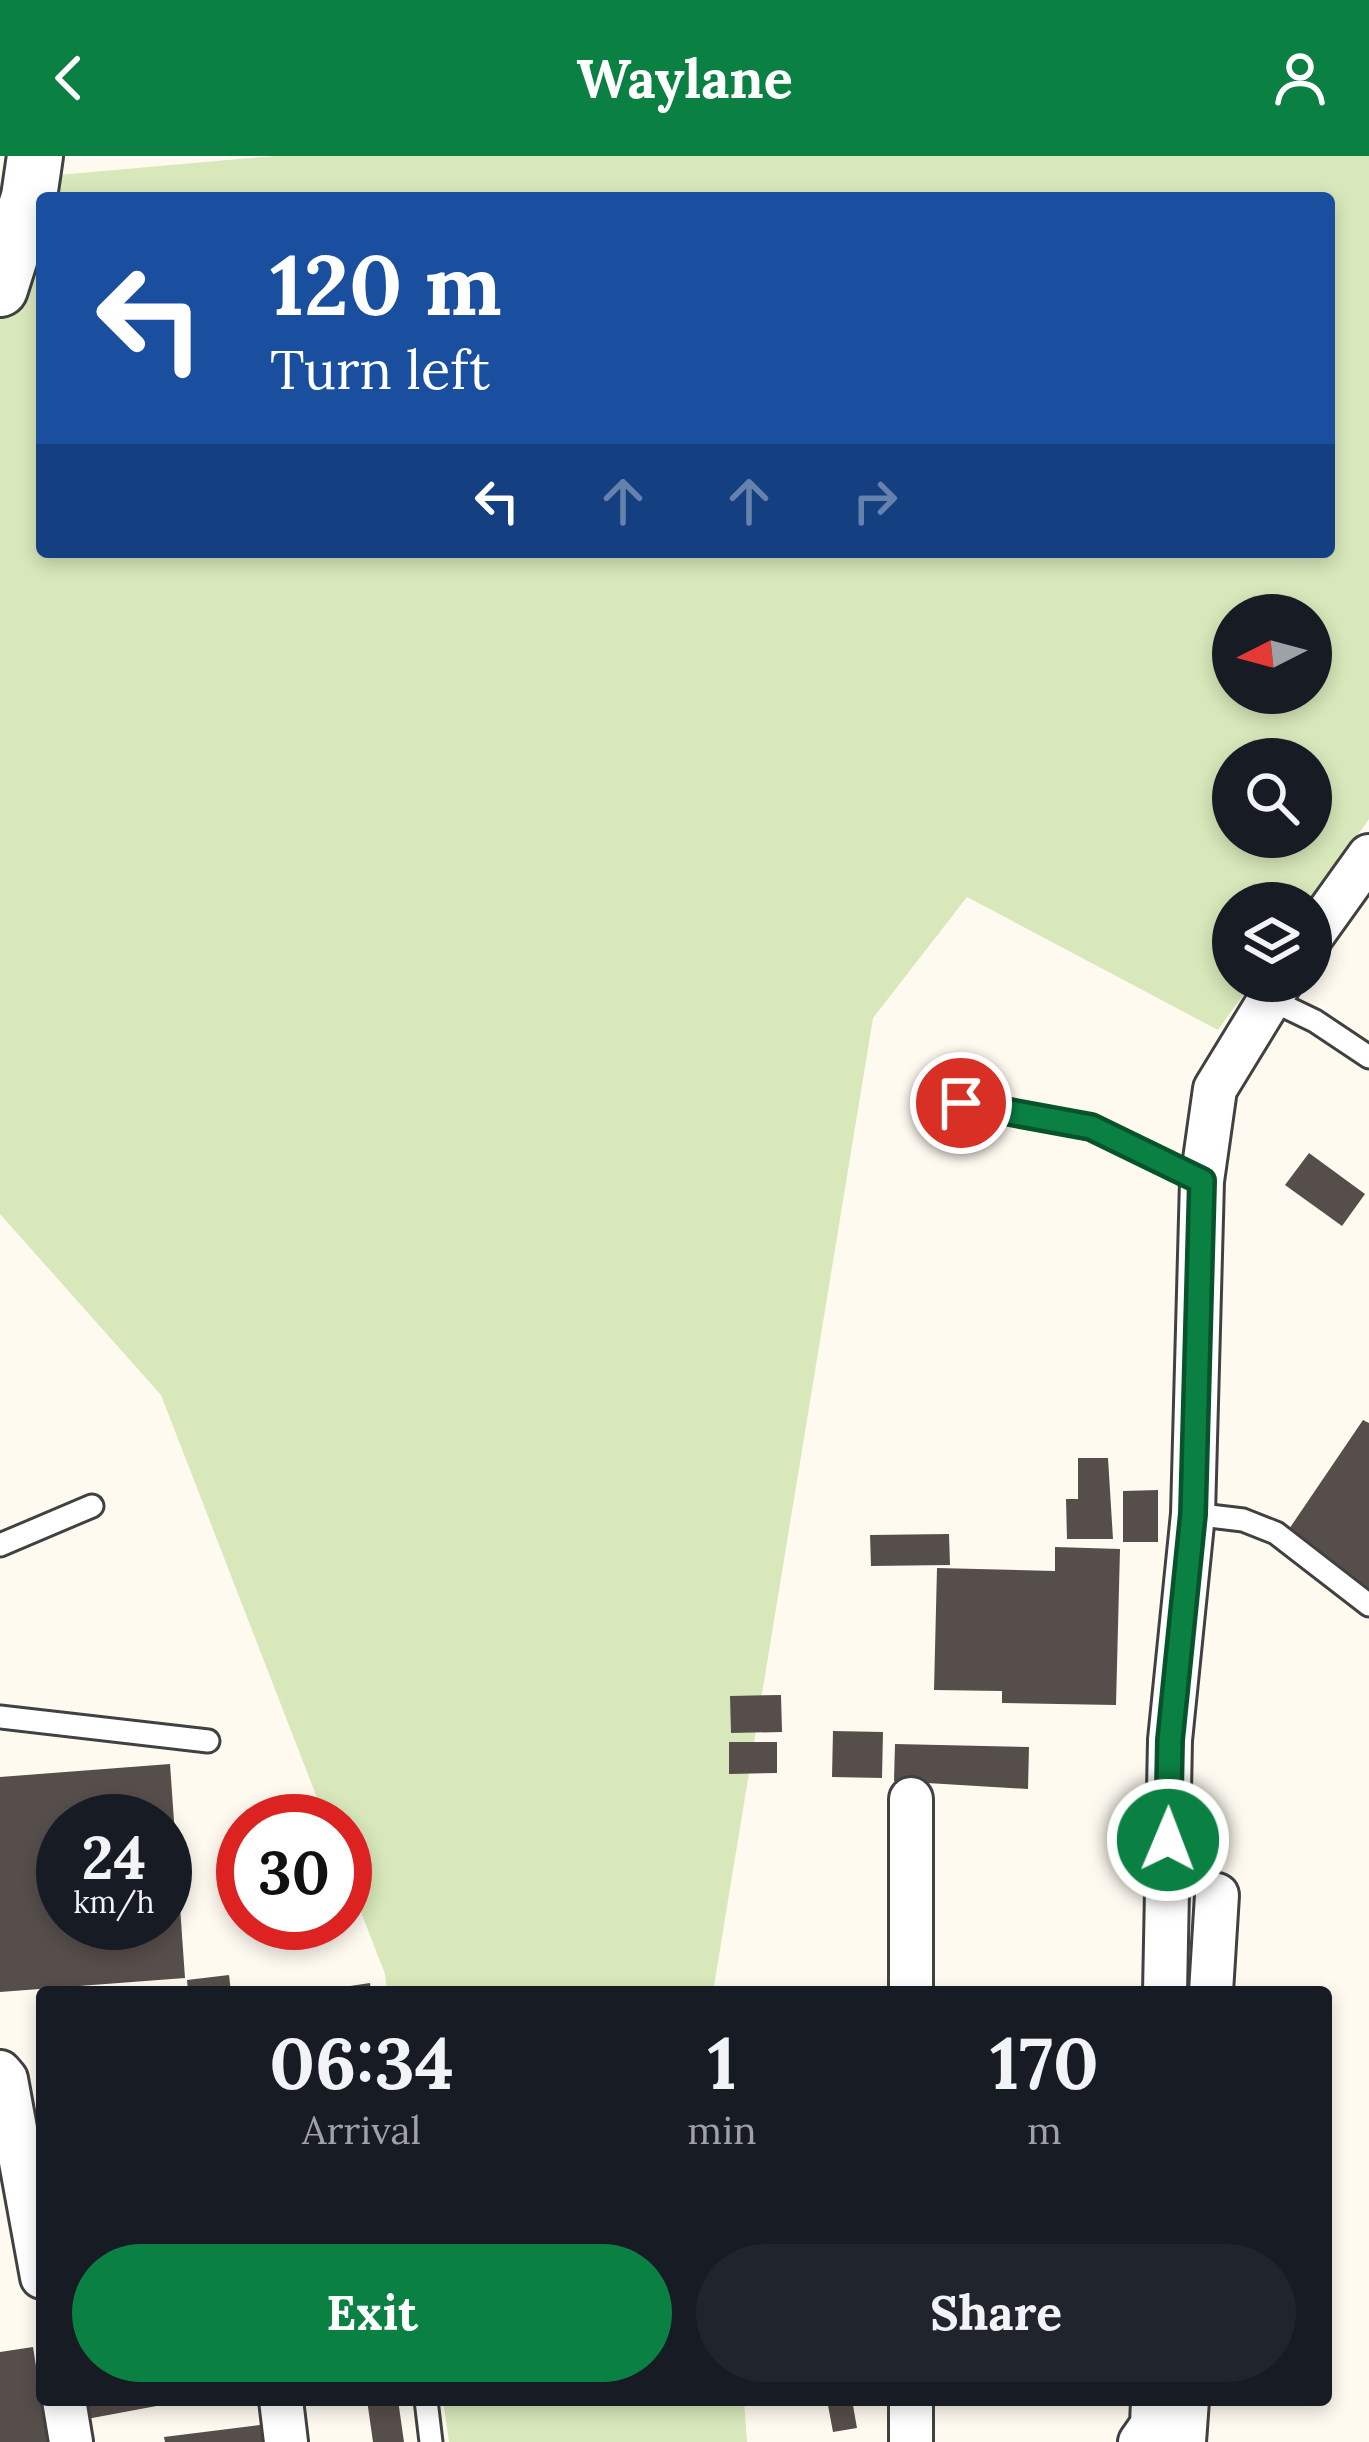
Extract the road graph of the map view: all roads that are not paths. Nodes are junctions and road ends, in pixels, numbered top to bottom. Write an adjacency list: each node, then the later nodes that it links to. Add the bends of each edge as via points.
1 (34, 156): 2 (street)
2 (0, 289)
3 (1362, 883): 4 (street)
4 (1332, 915)
5 (1267, 1002): 9 (street, via 1216,1089)
6 (1290, 1002): 7 (lane)
7 (1369, 1057)
8 (961, 1103): 9 (lane, via 1091,1127)
9 (1202, 1181): 11 (street)
10 (92, 1506): 12 (lane)
11 (1193, 1514): 13 (lane, via 1276,1533); 19 (street, via 1170,1740)
12 (0, 1545)
13 (1369, 1605)
14 (0, 1717): 15 (lane)
15 (208, 1742)
16 (911, 1799): 18 (street)
17 (1216, 1894): 20 (street)
18 (911, 1986)
19 (1165, 1986)
20 (1211, 1986)
21 (0, 2072): 22 (street)
22 (28, 2116): 23 (street)
23 (36, 2208)
24 (65, 2406): 30 (street)
25 (282, 2406): 31 (street)
26 (427, 2406): 32 (lane)
27 (911, 2406): 33 (street)
28 (1153, 2406): 34 (street)
29 (1187, 2406): 35 (street)
30 (71, 2442)
31 (286, 2442)
32 (431, 2442)
33 (911, 2442)
34 (1140, 2442)
35 (1184, 2442)

